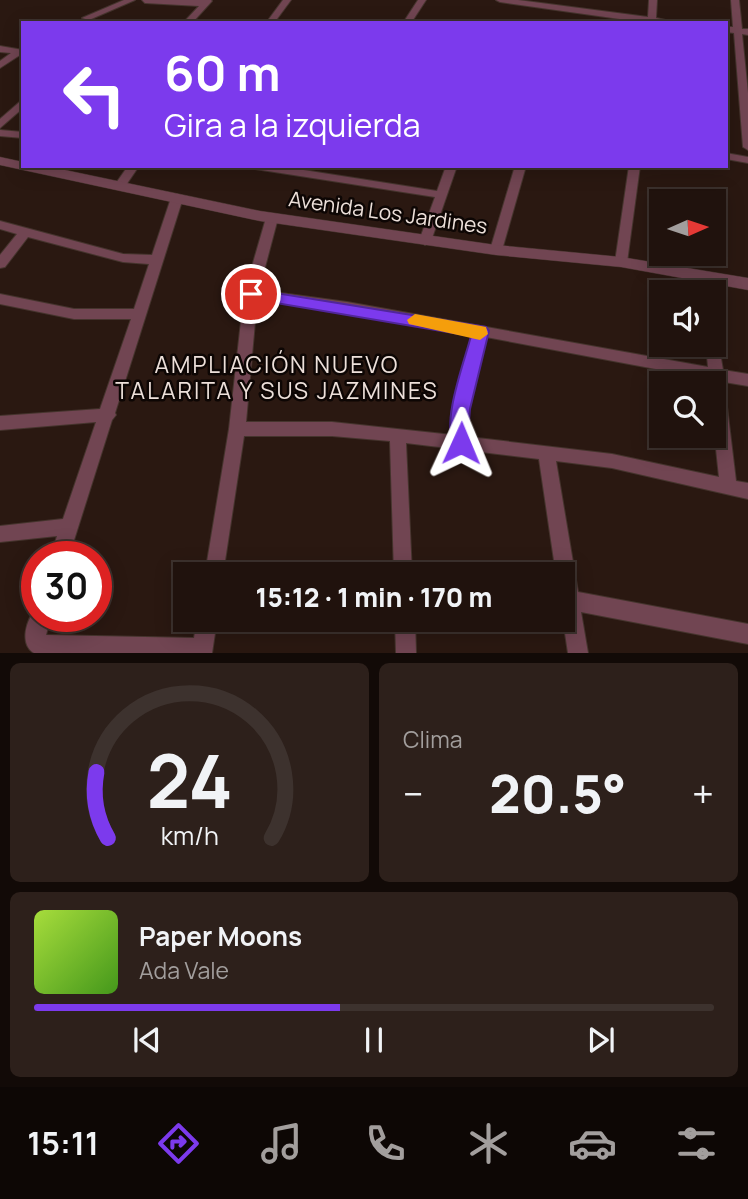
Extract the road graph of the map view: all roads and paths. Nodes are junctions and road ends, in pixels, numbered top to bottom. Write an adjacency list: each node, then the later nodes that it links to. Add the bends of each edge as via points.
1 (131, 0): 10 (street)
2 (287, 0): 12 (street)
3 (422, 0): 13 (street)
4 (500, 0): 9 (street)
5 (653, 0): 15 (street)
6 (735, 0): 16 (street)
7 (145, 1): 8 (street)
8 (208, 2): 11 (street)
9 (570, 4): 14 (street); 15 (street)
10 (86, 18)
11 (189, 21)
12 (271, 21)
13 (408, 21)
14 (565, 21)
15 (652, 21)
16 (731, 30): 17 (street); 25 (street)
17 (748, 32)
18 (0, 49): 19 (street)
19 (20, 53): 20 (street)
20 (0, 65)
21 (20, 107): 22 (street)
22 (0, 125)
23 (0, 133): 24 (street)
24 (21, 135)
25 (748, 147)
26 (728, 156): 27 (street)
27 (748, 160)
28 (0, 161): 29 (street, Avenida Los Jardines)
29 (21, 165)
30 (34, 168): 36 (street, Avenida Los Jardines)
31 (133, 168): 36 (street)
32 (268, 168): 37 (street)
33 (451, 168): 37 (street)
34 (520, 168): 43 (street)
35 (635, 168): 45 (street)
36 (120, 186): 38 (street, Avenida Los Jardines)
37 (442, 195): 42 (street)
38 (177, 198): 39 (street, Avenida Los Jardines); 44 (street)
39 (272, 218): 42 (street, Avenida Los Jardines); 50 (street)
40 (0, 225): 41 (street)
41 (26, 231): 44 (street, via 123,258); 46 (street)
42 (425, 241): 43 (street, Avenida Los Jardines)
43 (496, 250): 45 (street, Avenida Los Jardines)
44 (157, 260): 52 (street)
45 (621, 262): 47 (street, Avenida Los Jardines)
46 (0, 264)
47 (691, 280)
48 (748, 284): 49 (street, Avenida Los Jardines)
49 (726, 285)
50 (251, 294): 53 (street); 59 (street)
51 (0, 299): 52 (street, via 74,314)
52 (140, 314): 57 (street)
53 (481, 331): 54 (street); 61 (street, via 461,409)
54 (698, 371)
55 (726, 376): 56 (street)
56 (748, 380)
57 (108, 415): 58 (street); 66 (street)
58 (0, 423)
59 (237, 429): 60 (street, via 332,429); 69 (street)
60 (398, 435): 61 (street); 70 (street)
61 (461, 443): 63 (street)
62 (723, 448): 64 (street)
63 (546, 453): 64 (street, via 612,461); 71 (street)
64 (728, 486): 65 (street)
65 (748, 491)
66 (69, 527): 67 (street); 68 (street)
67 (0, 534)
68 (65, 541)
69 (216, 562)
70 (403, 562)
71 (565, 562)
72 (575, 601): 77 (street)
73 (575, 630): 80 (street)
74 (36, 632): 78 (street, via 34,640 39,645)
75 (205, 632): 78 (street)
76 (405, 632): 79 (street)
77 (748, 634)
78 (202, 650)
79 (406, 653)
80 (578, 653)

